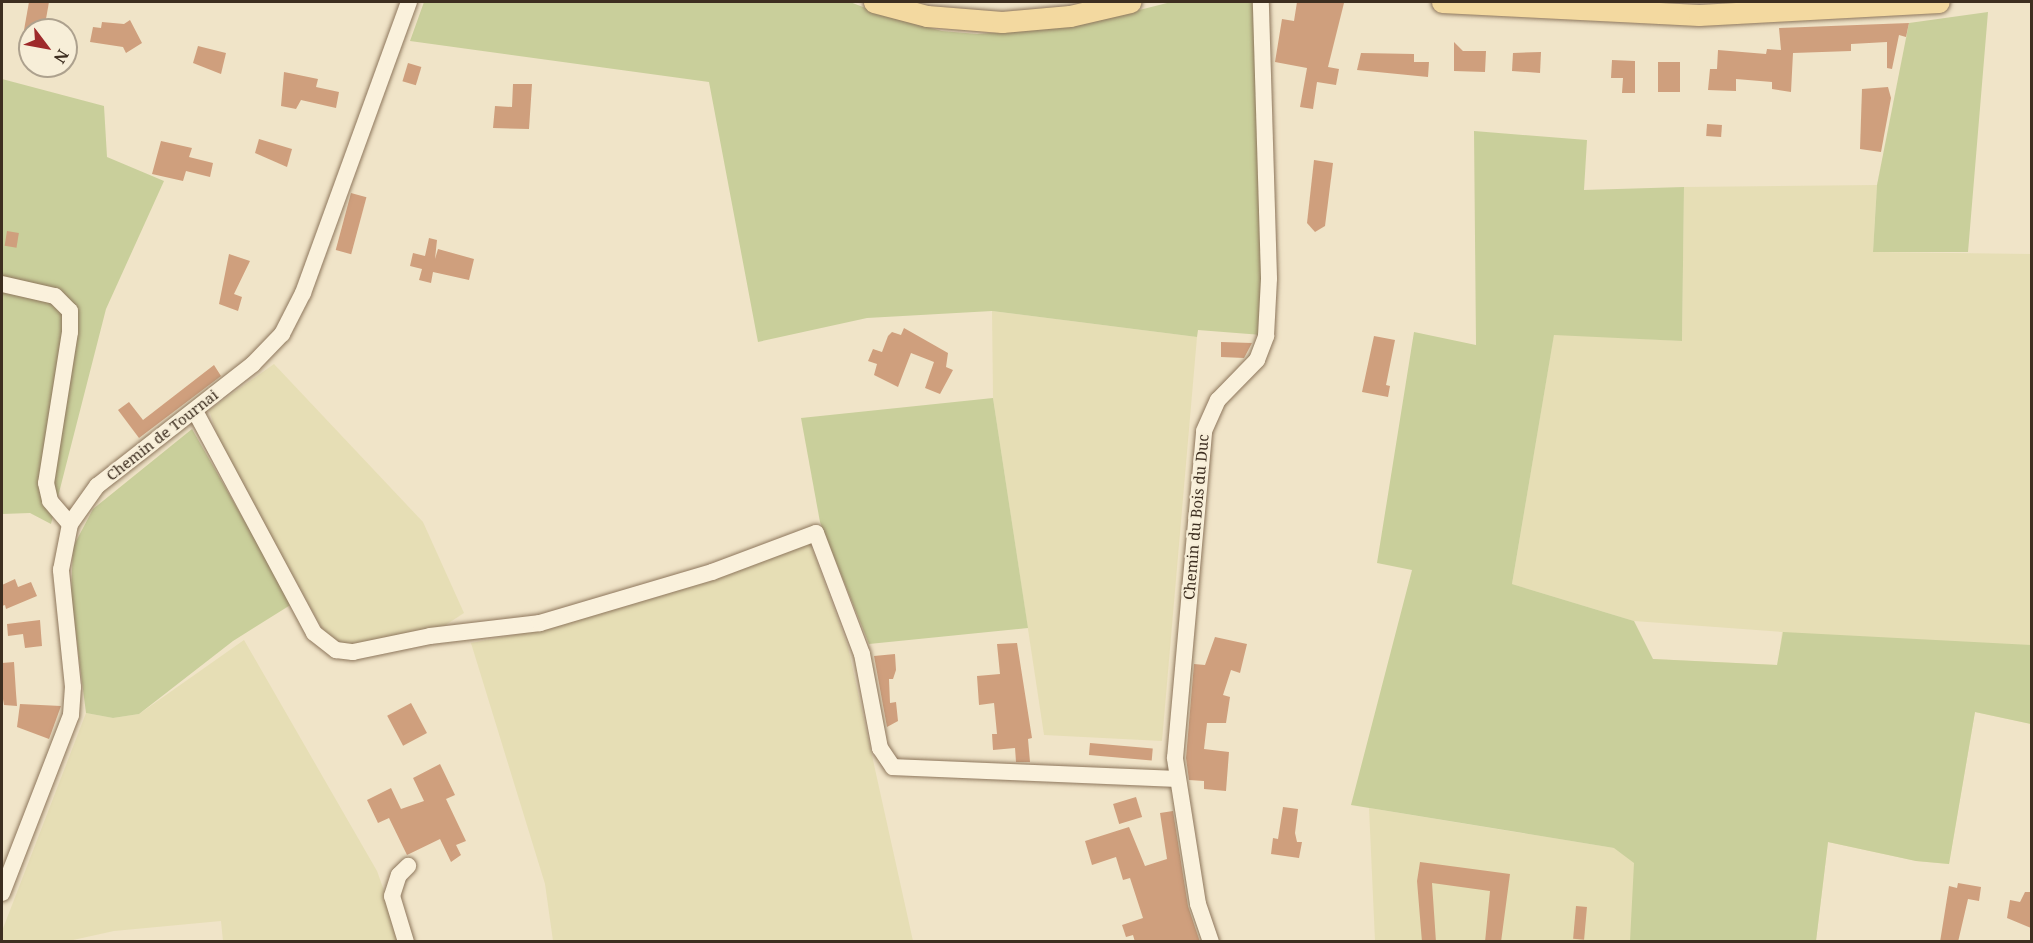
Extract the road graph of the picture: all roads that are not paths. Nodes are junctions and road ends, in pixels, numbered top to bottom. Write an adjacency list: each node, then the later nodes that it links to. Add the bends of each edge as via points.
1 (409, 2): 11 (street, Chemin de Tournai, via 379,92 293,315 264,354)
2 (874, 2): 9 (main road, via 927,16 976,22)
3 (917, 2): 9 (main road, via 987,10)
4 (1092, 2): 9 (main road)
5 (1130, 2): 9 (main road)
6 (1261, 2): 13 (street, Chemin du Bois du Duc, via 1269,278 1266,336 1257,360 1218,400 1204,430)
7 (1442, 2): 8 (main road, via 1699,15)
8 (1939, 2)
9 (1069, 8)
10 (2, 284): 12 (street, via 55,296 70,311 46,483 50,501)
11 (195, 411): 12 (street, Chemin de Tournai, via 97,486); 13 (street, via 314,633 336,650 353,652 430,636 540,623 712,572 816,533 864,663 880,748 893,767)
12 (70, 524): 15 (street, Chemin de Tournai, via 61,582 73,707)
13 (1176, 779): 17 (street, Chemin du Bois du Duc, via 1198,904)
14 (408, 866): 16 (street, via 399,875 392,896)
15 (2, 893)
16 (406, 942)
17 (1211, 942)

